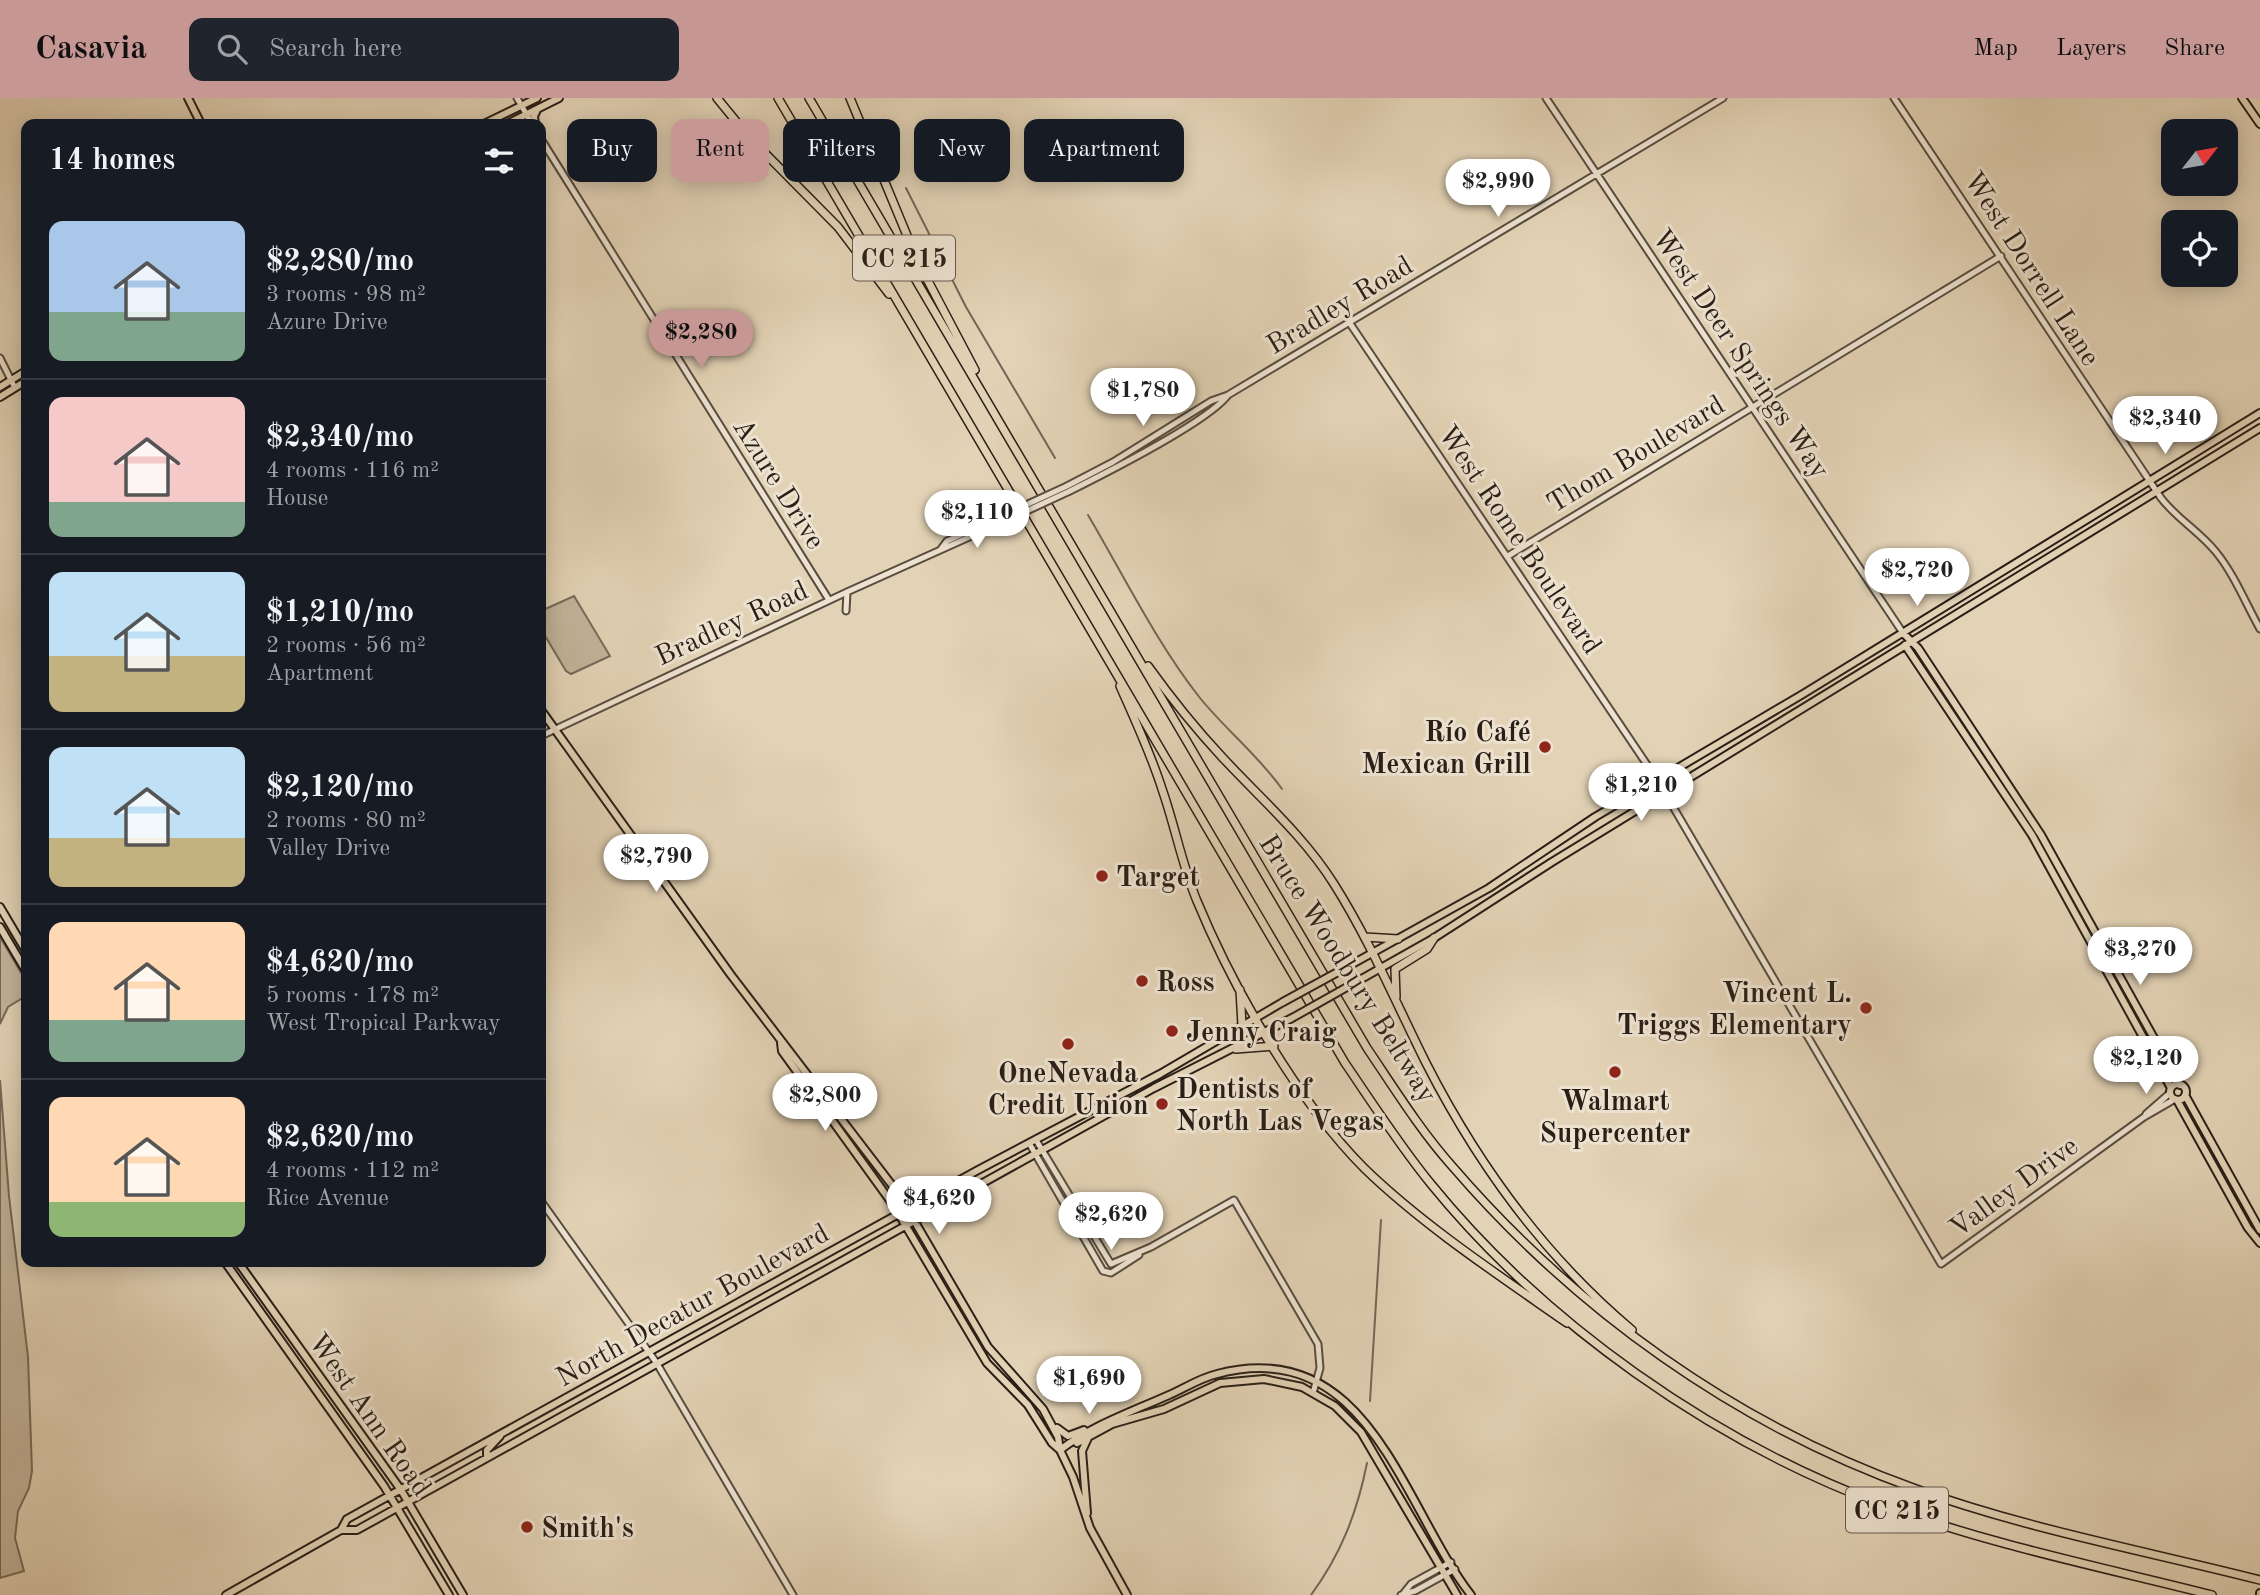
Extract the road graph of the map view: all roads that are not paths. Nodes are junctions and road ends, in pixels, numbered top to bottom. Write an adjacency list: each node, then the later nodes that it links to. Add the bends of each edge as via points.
1 (188, 98): 17 (main road)
2 (515, 98): 13 (street); 15 (main road)
3 (537, 98): 13 (main road)
4 (559, 98): 14 (main road)
5 (717, 98): 27 (highway, via 848,239)
6 (778, 98): 27 (highway, Bruce Woodbury Beltway / CC 215)
7 (809, 98): 37 (highway, Bruce Woodbury Beltway / CC 215)
8 (850, 98): 37 (highway, via 914,253)
9 (1546, 98): 24 (street, West Deer Springs Way)
10 (1723, 98): 24 (street, Bradley Road)
11 (1894, 98): 25 (street, West Dorrell Lane)
12 (2242, 98): 22 (main road)
13 (522, 106): 15 (main road); 16 (street)
14 (538, 109): 16 (main road); 21 (main road)
15 (512, 111): 18 (main road)
16 (527, 115): 19 (main road); 20 (street)
17 (198, 119)
18 (495, 119)
19 (518, 119)
20 (530, 119)
21 (534, 119)
22 (2260, 124)
23 (546, 147): 43 (street, Azure Drive)
24 (1598, 174): 26 (street, Bradley Road); 35 (street, West Deer Springs Way)
25 (2001, 256): 35 (street, Thom Boulevard); 39 (street, West Dorrell Lane)
26 (1349, 322): 41 (street, West Rome Boulevard); 42 (street, Bradley Road, bridge, via 1068,489 947,541 941,549)
27 (920, 340): 50 (highway, Bruce Woodbury Beltway / CC 215)
28 (0, 358): 30 (street)
29 (21, 374): 30 (main road)
30 (10, 381): 32 (main road); 33 (street)
31 (21, 384): 33 (main road)
32 (0, 387)
33 (15, 388): 34 (main road)
34 (0, 397)
35 (1751, 407): 41 (street, Thom Boulevard); 47 (street, West Deer Springs Way)
36 (2260, 413): 39 (main road, North Decatur Boulevard)
37 (998, 418): 46 (highway, Bruce Woodbury Beltway / CC 215)
38 (2260, 428): 40 (main road, North Decatur Boulevard)
39 (2150, 481): 40 (street, West Dorrell Lane); 47 (main road, North Decatur Boulevard)
40 (2156, 491): 45 (street, West Dorrell Lane, via 2177,518 2217,554); 48 (main road, North Decatur Boulevard)
41 (1508, 556): 55 (street, West Rome Boulevard)
42 (847, 592): 43 (street, Bradley Road); 44 (street)
43 (829, 600): 52 (street, Bradley Road)
44 (846, 611)
45 (2260, 629)
46 (1123, 632): 64 (highway, via 1196,728 1311,851); 102 (highway, Bruce Woodbury Beltway / CC 215, via 1367,1048 1443,1155 1551,1270)
47 (1903, 633): 48 (main road, West Deer Springs Way); 49 (main road, West Deer Springs Way); 54 (main road, North Decatur Boulevard)
48 (1913, 642): 49 (main road, North Decatur Boulevard); 79 (main road, West Deer Springs Way, via 2040,835)
49 (1906, 646): 56 (main road, North Decatur Boulevard); 82 (main road, West Deer Springs Way, via 2032,835)
50 (1107, 657): 71 (highway, via 1155,769 1196,899); 100 (highway, Bruce Woodbury Beltway / CC 215, via 1383,1120 1432,1185 1484,1242)
51 (546, 718): 52 (main road)
52 (553, 729): 53 (street, Bradley Road); 76 (main road)
53 (546, 733)
54 (1687, 764): 55 (main road, North Decatur Boulevard); 56 (main road, via 1668,783)
55 (1658, 781): 57 (main road, via 1659,788); 58 (main road, North Decatur Boulevard)
56 (1665, 793): 57 (main road, North Decatur Boulevard); 82 (street, Valley Drive, via 1941,1264)
57 (1630, 814): 60 (main road, North Decatur Boulevard)
58 (1595, 817): 59 (main road, North Decatur Boulevard); 60 (main road)
59 (1587, 824): 61 (main road); 66 (main road, North Decatur Boulevard, via 1489,888)
60 (1602, 831): 61 (main road, North Decatur Boulevard)
61 (1593, 837): 65 (main road, North Decatur Boulevard)
62 (0, 907): 67 (main road)
63 (0, 928): 69 (main road)
64 (1363, 935): 66 (highway); 68 (highway)
65 (1434, 938): 70 (main road, North Decatur Boulevard); 72 (highway, via 1427,949 1395,970)
66 (1398, 939): 68 (main road, North Decatur Boulevard)
67 (21, 943)
68 (1373, 953): 70 (highway); 73 (main road, North Decatur Boulevard, bridge)
69 (21, 963)
70 (1381, 969): 72 (highway); 75 (main road, North Decatur Boulevard, bridge)
71 (1240, 986): 73 (highway); 74 (highway)
72 (1396, 1001): 102 (highway, via 1461,1126 1516,1209 1576,1278)
73 (1256, 1016): 74 (main road, North Decatur Boulevard); 75 (highway)
74 (1242, 1025): 84 (main road, North Decatur Boulevard)
75 (1266, 1032): 77 (highway); 78 (main road, North Decatur Boulevard)
76 (781, 1042): 80 (main road, via 782,1051); 83 (main road)
77 (1274, 1046): 78 (highway); 100 (highway, via 1329,1129 1384,1185)
78 (1236, 1049): 85 (main road, North Decatur Boulevard, via 1166,1082)
79 (2180, 1085): 81 (main road, West Deer Springs Way); 82 (main road)
80 (808, 1087): 83 (main road); 89 (main road)
81 (2185, 1094): 82 (main road); 92 (main road)
82 (2173, 1095): 94 (main road, West Deer Springs Way)
83 (829, 1101): 88 (main road)
84 (1032, 1142): 85 (street); 88 (main road, North Decatur Boulevard)
85 (1039, 1154): 86 (street); 90 (main road, North Decatur Boulevard)
86 (1068, 1203): 93 (street); 98 (street)
87 (546, 1208): 99 (street)
88 (908, 1209): 89 (main road, North Decatur Boulevard); 90 (main road)
89 (899, 1214): 91 (main road); 99 (main road, North Decatur Boulevard)
90 (915, 1221): 91 (main road, North Decatur Boulevard); 106 (main road, via 988,1347)
91 (906, 1226): 101 (main road, North Decatur Boulevard); 111 (main road, via 987,1363 1028,1405)
92 (2260, 1230)
93 (1089, 1232): 95 (street, via 1109,1263); 98 (street)
94 (2260, 1243)
95 (1150, 1247): 98 (street, via 1111,1273); 103 (street, via 1234,1200 1315,1339 1321,1363)
96 (229, 1267): 114 (main road, West Ann Road)
97 (242, 1267): 113 (main road, West Ann Road)
98 (1100, 1267)
99 (649, 1352): 101 (street); 107 (main road, North Decatur Boulevard)
100 (1612, 1354): 131 (highway, Bruce Woodbury Beltway / CC 215, via 1714,1423 1877,1503 1961,1531)
101 (656, 1362): 109 (main road, North Decatur Boulevard); 126 (street)
102 (1678, 1369): 122 (highway, Bruce Woodbury Beltway / CC 215, via 1833,1455 1916,1489)
103 (1317, 1382): 104 (street); 105 (main road, via 1279,1370 1233,1370); 119 (main road, via 1342,1398 1368,1424)
104 (1313, 1393): 110 (main road, via 1264,1379 1235,1380); 121 (main road, via 1335,1406 1361,1432)
105 (1134, 1408): 106 (main road, via 1068,1436); 111 (main road)
106 (1043, 1409): 111 (main road)
107 (520, 1423): 108 (main road, North Decatur Boulevard); 109 (main road)
108 (504, 1432): 112 (main road, via 487,1450); 113 (main road, North Decatur Boulevard)
109 (527, 1434): 112 (main road, North Decatur Boulevard)
110 (1088, 1437): 111 (main road); 117 (main road, via 1082,1447 1082,1462)
111 (1060, 1450): 117 (main road)
112 (487, 1457): 115 (main road, North Decatur Boulevard)
113 (401, 1490): 114 (main road, North Decatur Boulevard); 115 (main road, West Ann Road)
114 (390, 1496): 116 (main road, West Ann Road); 118 (main road, North Decatur Boulevard, via 347,1519)
115 (408, 1501): 116 (main road, North Decatur Boulevard); 125 (main road, West Ann Road)
116 (397, 1507): 118 (main road, North Decatur Boulevard, via 356,1530); 123 (main road, West Ann Road)
117 (1090, 1528): 127 (main road)
118 (341, 1530): 124 (main road, North Decatur Boulevard)
119 (1451, 1562): 120 (main road); 121 (street)
120 (1455, 1569): 121 (street); 130 (main road)
121 (1442, 1572): 128 (street); 129 (main road)
122 (2260, 1580)
123 (449, 1594)
124 (226, 1595)
125 (463, 1595)
126 (793, 1595)
127 (1127, 1595)
128 (1402, 1595)
129 (1457, 1595)
130 (1471, 1595)
131 (2212, 1595)

